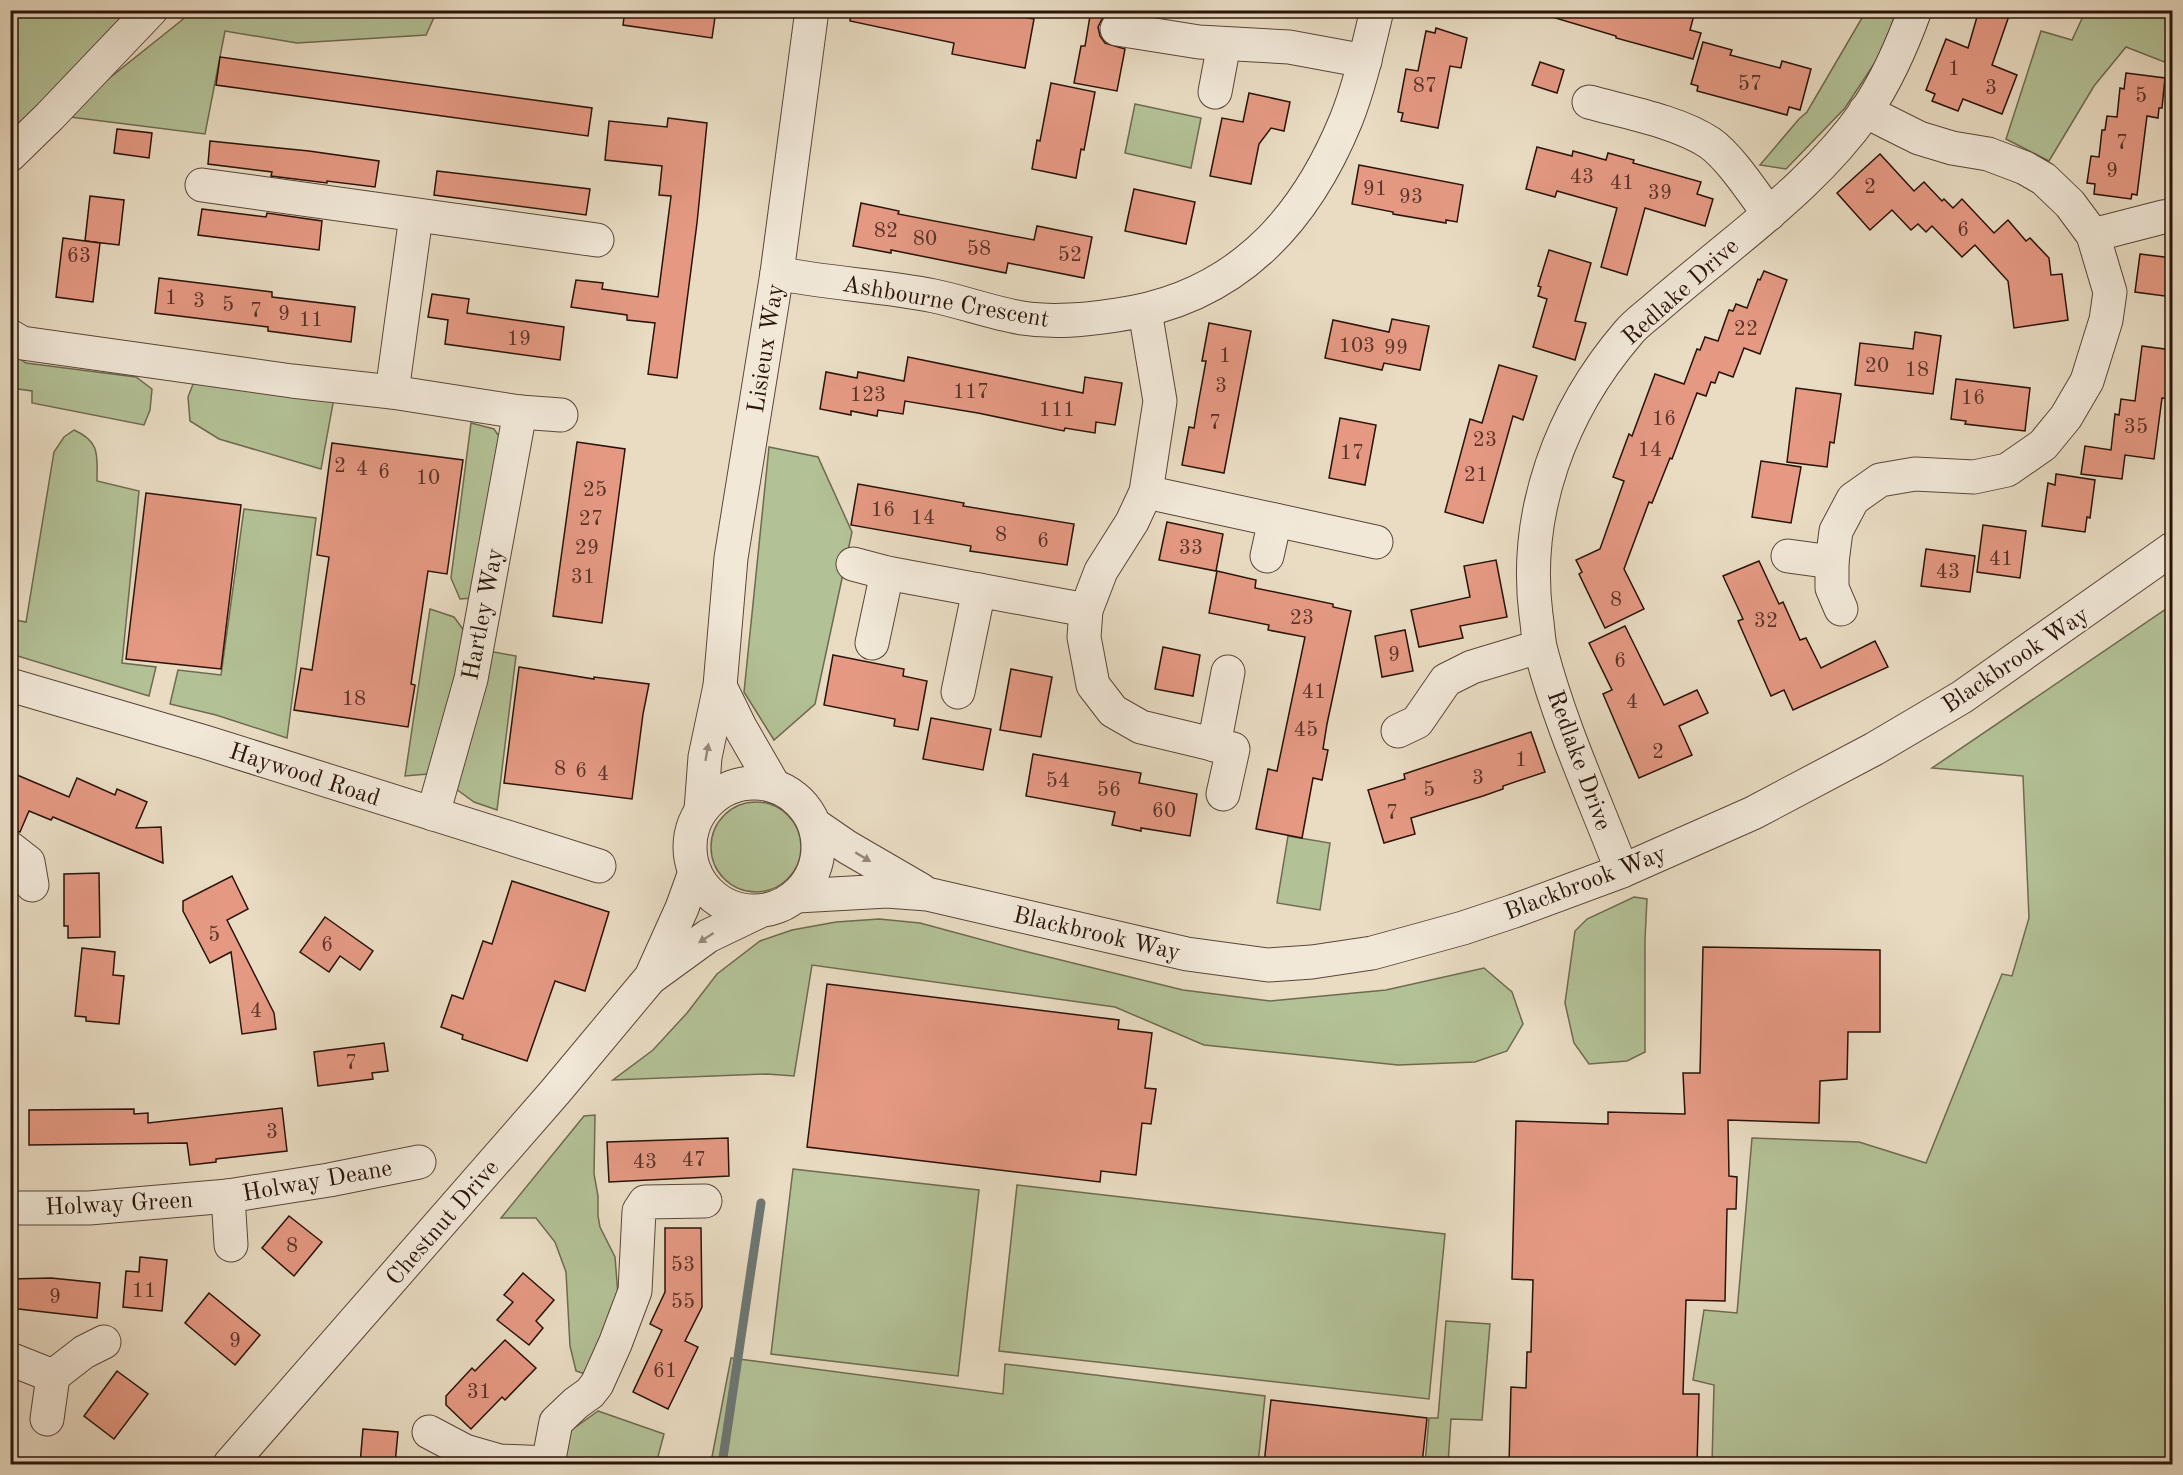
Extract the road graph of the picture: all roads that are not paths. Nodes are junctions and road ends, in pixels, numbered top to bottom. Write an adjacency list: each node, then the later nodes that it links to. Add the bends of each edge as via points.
1 (151, 10): 11 (street)
2 (812, 10): 18 (street, Lisieux Way)
3 (1377, 10): 7 (street, Ashbourne Crescent)
4 (1915, 10): 10 (street, Redlake Drive, via 1894,63)
5 (1117, 28): 6 (street)
6 (1224, 44): 7 (street, via 1289,47); 8 (street)
7 (1365, 61): 19 (street, Ashbourne Crescent, via 1347,118 1325,167 1273,238 1224,277)
8 (1215, 92)
9 (1589, 102): 13 (street, via 1687,130 1712,144)
10 (1865, 111): 13 (street, Redlake Drive, via 1819,168); 16 (street, via 1918,138 1988,154 2025,168 2044,179 2070,204)
11 (10, 155)
12 (202, 185): 14 (street)
13 (1769, 214): 37 (street, Redlake Drive, via 1629,331 1575,409 1555,454 1535,533 1532,585)
14 (416, 216): 17 (street); 21 (street)
15 (2172, 216): 16 (street)
16 (2093, 235): 30 (street, via 2110,292 2106,320 2087,381 2043,446 2007,470 1974,477 1915,474 1880,480 1853,499 1836,531)
17 (597, 240)
18 (777, 273): 19 (street, Ashbourne Crescent, via 934,296 1022,318 1075,321); 40 (street, Lisieux Way, via 731,558)
19 (1145, 311): 24 (street, via 1160,401)
20 (10, 336): 21 (street, via 22,343)
21 (392, 392): 22 (street)
22 (520, 412): 23 (street); 47 (street, Hartley Way, via 471,680)
23 (561, 415)
24 (1146, 492): 25 (street); 35 (street, via 1101,571)
25 (1275, 520): 26 (street); 28 (street)
26 (1376, 542)
27 (2172, 549): 51 (street, Blackbrook Way, via 1962,697 1874,750 1753,813)
28 (1267, 556)
29 (1788, 556): 30 (street)
30 (1832, 562): 34 (street, via 1832,588)
31 (853, 564): 32 (street)
32 (887, 573): 33 (street); 36 (street)
33 (979, 590): 35 (street); 41 (street)
34 (1841, 609)
35 (1086, 610): 43 (street, via 1084,637 1093,685 1113,711 1141,727)
36 (872, 643)
37 (1540, 649): 42 (street, via 1472,667 1446,680); 51 (street, Redlake Drive, via 1573,751)
38 (1228, 672): 43 (street)
39 (10, 685): 47 (street, Haywood Road)
40 (720, 686): 44 (street); 46 (street, Lisieux Way, one-way to 40, via 705,757)
41 (958, 692)
42 (1415, 731)
43 (1214, 745): 45 (street, via 1233,749)
44 (774, 786): 46 (street, via 734,786); 48 (street, via 803,805)
45 (1223, 794)
46 (701, 810): 52 (street, via 690,840)
47 (433, 814): 50 (street, Haywood Road)
48 (815, 825): 54 (street, Blackbrook Way, one-way to 54); 55 (street, via 817,863 806,887)
49 (10, 848): 53 (street, via 28,862)
50 (599, 866)
51 (1622, 871): 54 (street, Blackbrook Way, via 1494,918 1372,953 1268,965 1187,954)
52 (695, 872): 56 (street, via 710,894 732,908); 57 (street, Chestnut Drive)
53 (32, 885)
54 (927, 894): 55 (street, Blackbrook Way, via 887,891)
55 (796, 896): 56 (street, via 779,907)
56 (758, 912): 57 (street, Chestnut Drive, one-way to 57, via 708,936)
57 (651, 977): 68 (street, Chestnut Drive)
58 (419, 1162): 59 (street, Holway Deane)
59 (228, 1196): 61 (street, Holway Green, via 89,1208); 62 (street, Holway Deane)
60 (705, 1201): 69 (street, via 645,1202 639,1211 635,1291 597,1384 556,1422)
61 (10, 1208)
62 (231, 1245)
63 (104, 1342): 65 (street)
64 (10, 1359): 65 (street)
65 (53, 1376): 66 (street)
66 (47, 1419)
67 (429, 1432): 69 (street, via 465,1451 500,1461)
68 (230, 1464)
69 (548, 1464)

